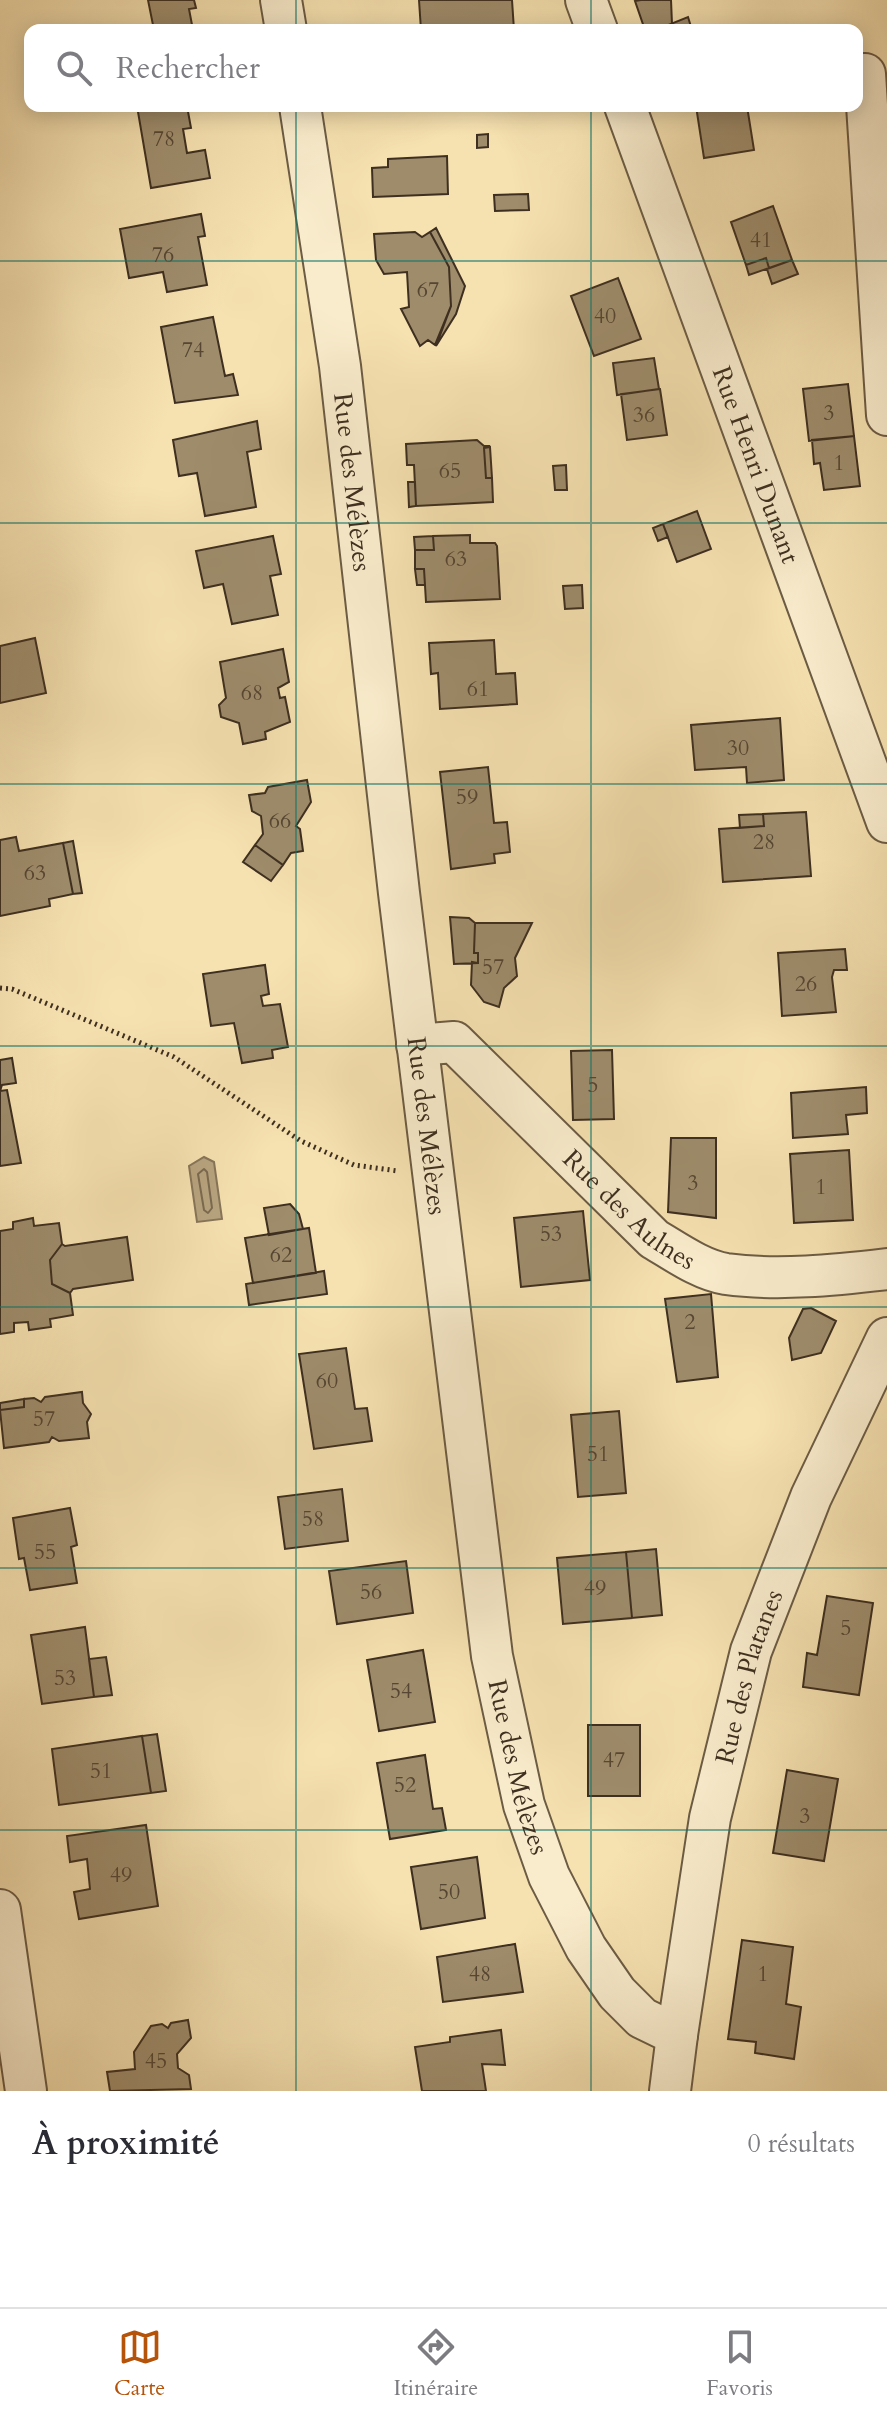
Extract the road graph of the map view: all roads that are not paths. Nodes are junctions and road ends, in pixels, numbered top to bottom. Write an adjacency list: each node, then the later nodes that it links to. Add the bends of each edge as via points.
1 (281, 0): 3 (street)
2 (586, 0): 4 (street)
3 (285, 24)
4 (595, 24)
5 (865, 74): 8 (street)
6 (301, 112): 11 (street, Rue des Mélèzes, via 340,366)
7 (627, 112): 9 (street, Rue Henri Dunant)
8 (887, 415)
9 (877, 757): 10 (street, Rue Henri Dunant)
10 (887, 822)
11 (417, 1045): 12 (street, Rue des Aulnes, via 454,1042 654,1239 687,1259 724,1274 830,1276); 15 (street, Rue des Mélèzes, via 492,1656 524,1805 549,1876 586,1948 642,2018)
12 (887, 1269)
13 (887, 1338): 15 (street, Rue des Platanes, via 811,1497 751,1651 710,1818)
14 (0, 1910): 16 (street)
15 (677, 2035): 17 (street)
16 (26, 2091)
17 (670, 2091)

